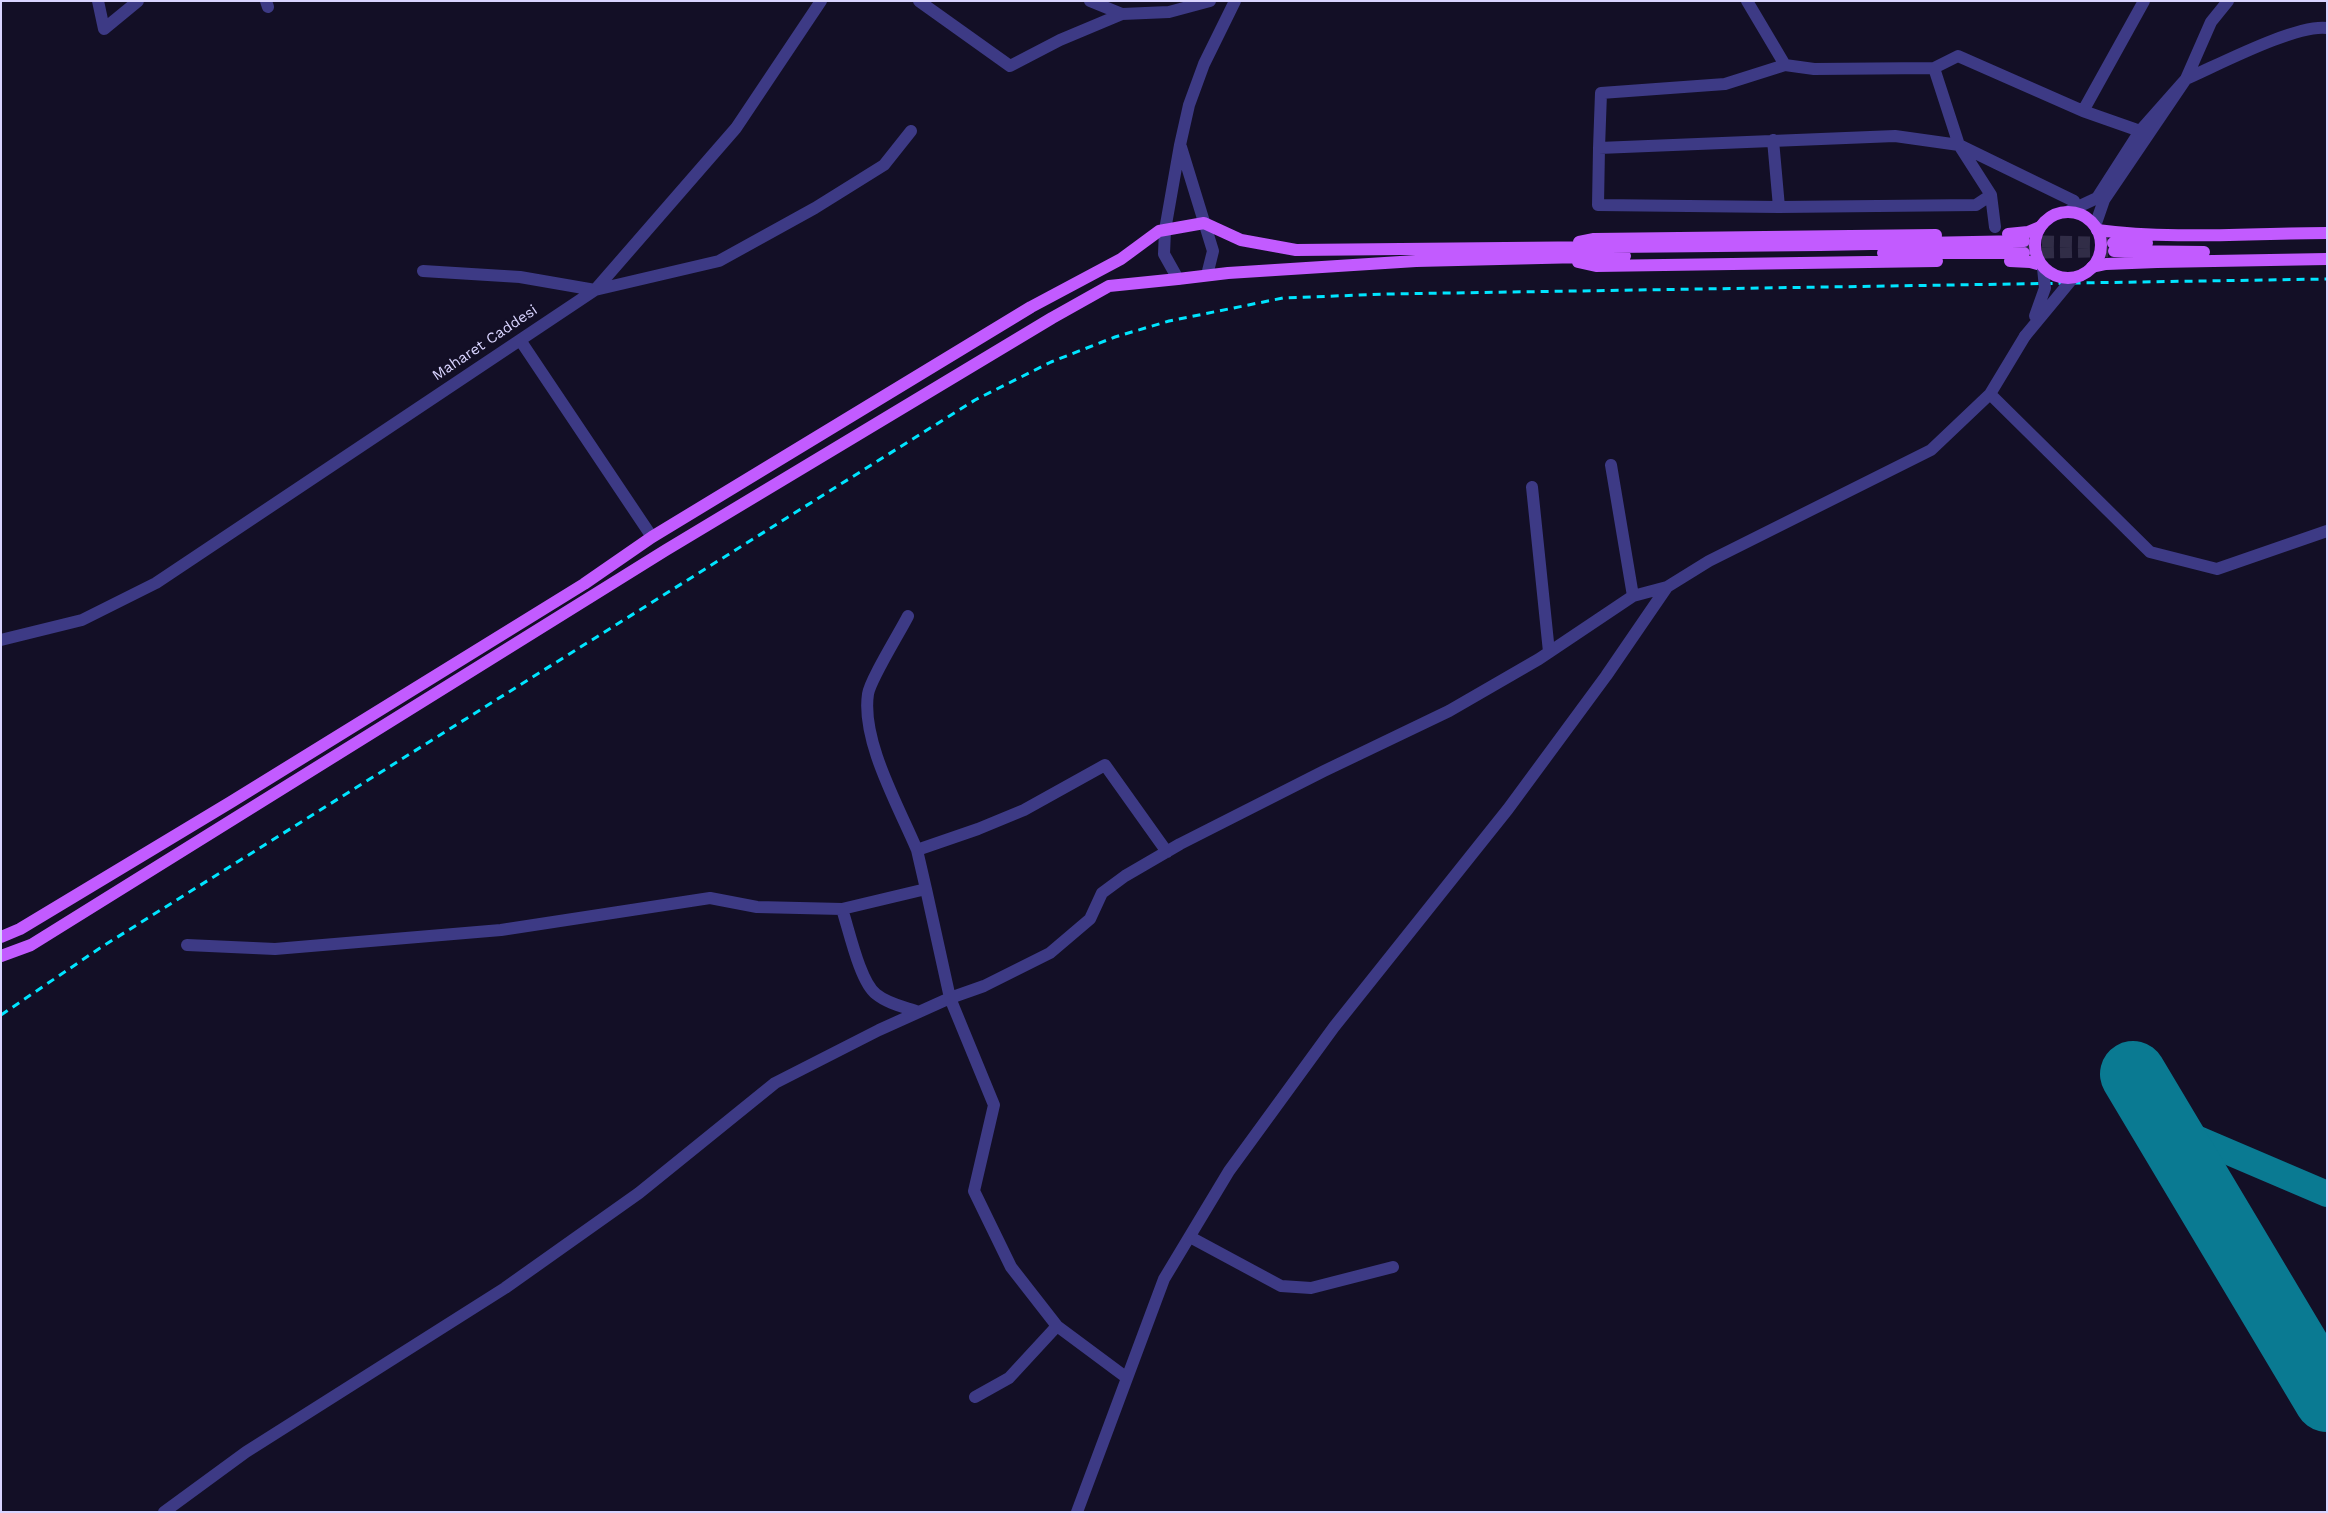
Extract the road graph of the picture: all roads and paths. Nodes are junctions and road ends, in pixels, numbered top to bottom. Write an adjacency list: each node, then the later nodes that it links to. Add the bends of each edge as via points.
1 (98, 1): 2 (street, via 104,29)
2 (138, 1)
3 (821, 1): 44 (street, Maharet Caddesi, via 736,128)
4 (919, 1): 11 (street, via 1010,66 1060,40)
5 (1090, 1): 11 (street)
6 (1210, 1): 11 (street, via 1169,12)
7 (1235, 1): 20 (street, via 1204,64 1189,105)
8 (1747, 1): 13 (street)
9 (2144, 1): 16 (street)
10 (2228, 1): 15 (street, via 2211,22)
11 (1122, 14)
12 (2327, 28): 15 (street, via 2315,27 2291,34)
13 (1785, 64): 14 (street, via 1814,69); 22 (street, via 1725,84 1601,93)
14 (1934, 68): 16 (street, via 1958,56); 21 (street)
15 (2186, 79): 18 (street); 23 (street)
16 (2083, 111): 18 (street)
17 (911, 131): 44 (street, via 884,165 815,208 719,260)
18 (2140, 131): 23 (street)
19 (1773, 140): 21 (street, via 1894,136); 22 (street); 26 (street)
20 (1180, 145): 27 (street); 30 (street)
21 (1959, 145): 24 (street); 25 (street)
22 (1599, 148): 26 (street, via 1598,205)
23 (2132, 152): 25 (street, via 2097,198); 29 (street, via 2104,200)
24 (1991, 195): 26 (street, via 1976,205); 31 (street)
25 (2071, 207): 28 (main road, bridge, via 2047,219); 29 (main road, bridge)
26 (1779, 208)
27 (1204, 223): 30 (main road); 35 (main road, via 1241,240 1296,250); 41 (street, via 1213,251)
28 (2040, 227): 31 (main road, via 2028,232); 38 (main road, bridge, via 2035,248)
29 (2096, 228): 32 (main road, via 2125,234); 39 (main road, bridge, via 2101,247)
30 (1165, 230): 42 (street, via 1164,254); 51 (main road, via 1121,259 1031,307)
31 (2000, 231): 35 (main road, via 1594,239)
32 (2327, 233)
33 (2327, 240): 36 (main road, via 2114,247)
34 (2024, 247): 35 (main road, via 1704,253)
35 (1552, 252): 38 (main road, via 1596,266 1997,261 2030,262); 41 (main road)
36 (2327, 252)
37 (2327, 258): 39 (main road, via 2157,262)
38 (2042, 266): 43 (main road, bridge, via 2052,274); 45 (street, bridge, via 2045,288)
39 (2092, 267): 43 (main road, bridge)
40 (423, 271): 44 (street, via 520,277)
41 (1207, 275): 42 (main road)
42 (1178, 278): 63 (main road, via 1109,286 1052,318 666,550 31,945)
43 (2074, 278): 45 (street, bridge)
44 (595, 290): 46 (street, Maharet Caddesi)
45 (2025, 336): 47 (street)
46 (520, 340): 51 (street); 55 (street, Maharet Caddesi, via 156,582 82,620)
47 (1990, 394): 50 (street, via 2150,552 2217,569); 52 (street, via 1931,450 1709,561)
48 (1611, 465): 53 (street)
49 (1532, 487): 56 (street)
50 (2327, 531)
51 (652, 537): 61 (main road, via 584,584 240,797 20,929)
52 (1668, 587): 53 (street); 66 (street, via 1508,809 1334,1027 1229,1171)
53 (1633, 596): 56 (street)
54 (908, 616): 57 (street, via 868,693 867,726)
55 (1, 640)
56 (1549, 652): 58 (street, via 1449,711)
57 (917, 850): 58 (street, via 1024,810 1105,765); 59 (street)
58 (1167, 852): 64 (street, via 1102,893 1090,919 1050,953 984,986)
59 (926, 889): 60 (street); 64 (street)
60 (842, 909): 62 (street, via 757,907 710,898 501,930 276,949); 65 (street, via 862,974 875,994)
61 (1, 937)
62 (187, 944)
63 (1, 956)
64 (950, 998): 65 (street); 68 (street, via 994,1105 974,1192 1011,1267)
65 (919, 1012): 71 (street, via 775,1084 639,1193 512,1282 246,1452)
66 (1190, 1236): 67 (street, via 1281,1286 1311,1288); 69 (street, via 1164,1279)
67 (1393, 1266)
68 (1057, 1326): 69 (street); 70 (street, via 1009,1378)
69 (1127, 1378): 72 (street)
70 (975, 1397)
71 (164, 1512)
72 (1076, 1512)

